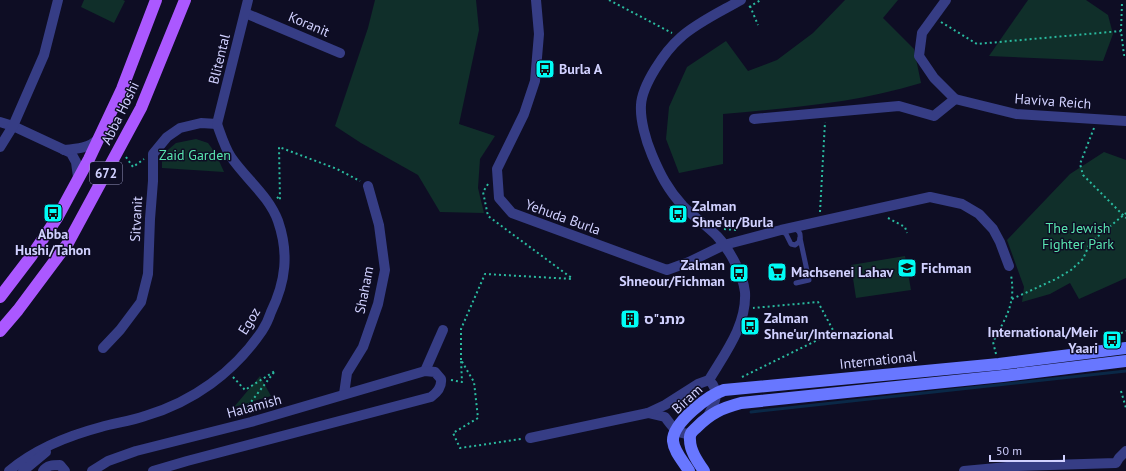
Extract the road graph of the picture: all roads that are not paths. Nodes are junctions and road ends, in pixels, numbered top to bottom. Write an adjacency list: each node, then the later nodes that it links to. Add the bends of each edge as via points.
1 (58, 0): 15 (street, via 44,54)
2 (156, 0): 16 (main road, Abba Hoshi / 672, via 122,89)
3 (184, 0): 29 (main road, Abba Hoshi / 672, via 141,108 68,243)
4 (248, 0): 8 (street, Blitental)
5 (536, 0): 24 (street, Yehuda Burla, via 539,34 535,81 524,114 497,169 500,198 512,213 667,270)
6 (946, 0): 10 (street, via 922,33 920,56 934,78)
7 (743, 5): 24 (street, via 707,20 680,38 659,62 648,82 641,104 648,145 662,180 682,205)
8 (245, 13): 9 (street, Koranit); 14 (street, Blitental)
9 (340, 52)
10 (955, 99): 11 (street, via 934,116 899,106); 12 (street, Haviva Reich, via 1016,114)
11 (754, 119)
12 (1126, 121)
13 (0, 122): 15 (street)
14 (217, 124): 30 (street, Sitvanit, via 201,123 180,128 167,137 153,154 148,274 141,302); 43 (street, Egoz, via 231,156 273,210 282,235 285,262 283,280 263,330 234,365 200,392 176,406 145,417)
15 (14, 126): 17 (street); 18 (street)
16 (100, 137): 18 (street, via 87,146); 19 (main road, Abba Hoshi / 672)
17 (0, 147)
18 (64, 150): 19 (street, via 71,153 74,158)
19 (78, 178): 27 (main road, Abba Hoshi / 672, via 57,218)
20 (368, 186): 36 (street, Shaham, via 380,225 384,270 378,304 363,347 347,373)
21 (792, 227): 22 (street); 23 (lane, via 798,230); 25 (street, via 930,197 962,204 979,214 993,229)
22 (781, 230): 23 (lane, via 791,244 795,245); 24 (street)
23 (800, 238): 26 (lane, via 809,280)
24 (724, 245): 34 (street, via 740,272 745,290 744,309 736,334)
25 (1010, 269)
26 (796, 284)
27 (0, 296)
28 (443, 330): 33 (street)
29 (0, 331)
30 (103, 348)
31 (1126, 348): 35 (street, International, via 999,364)
32 (1126, 361): 39 (street, International, via 741,403 722,408)
33 (425, 371): 36 (street, Halamish); 52 (street, via 435,372 442,383 437,393 431,397)
34 (709, 380): 35 (street); 37 (street)
35 (717, 392): 39 (street); 41 (street, Biram, via 681,422)
36 (344, 394): 51 (street, Halamish, via 251,422 136,450 108,461)
37 (665, 405): 38 (street); 40 (street)
38 (648, 413): 40 (street); 44 (street)
39 (708, 416): 42 (street, International)
40 (665, 417): 41 (street)
41 (676, 431): 42 (street); 53 (street, Biram, via 673,437 674,446)
42 (690, 433): 54 (street, Biram, via 691,446)
43 (68, 437): 47 (street, Egoz, via 34,453); 48 (street, Egoz)
44 (530, 438)
45 (1126, 451): 46 (street, via 1119,458)
46 (1116, 467): 55 (street, via 1018,466)
47 (9, 471)
48 (23, 471)
49 (43, 471): 50 (street, via 52,465 60,465)
50 (65, 471)
51 (92, 471)
52 (153, 471)
53 (689, 471)
54 (704, 471)
55 (964, 471)

